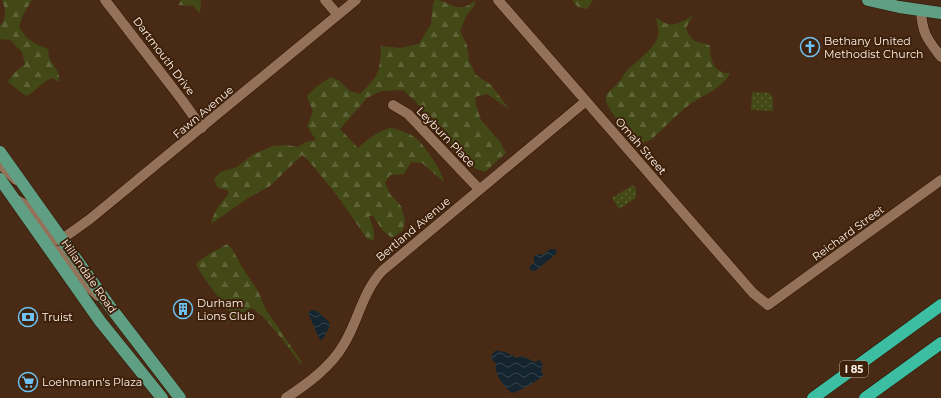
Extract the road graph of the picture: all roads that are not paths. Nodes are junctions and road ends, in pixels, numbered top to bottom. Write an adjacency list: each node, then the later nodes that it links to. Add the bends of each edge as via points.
1 (105, 0): 12 (street, Dartmouth Drive)
2 (325, 0): 8 (street)
3 (356, 0): 8 (street, Fawn Avenue)
4 (498, 0): 10 (street, Omah Street)
5 (868, 0): 6 (main road, via 884,4)
6 (923, 5): 7 (main road); 9 (street, via 924,31)
7 (941, 13)
8 (338, 15): 12 (street, Fawn Avenue)
9 (941, 57)
10 (586, 101): 18 (street, Bertland Avenue); 22 (street, Omah Street, via 753,293)
11 (393, 105): 18 (street, Leyburn Place, via 408,114)
12 (202, 128): 20 (street, Fawn Avenue, via 76,231)
13 (0, 152): 17 (main road, Hillandale Road)
14 (0, 164): 17 (street)
15 (0, 179): 19 (main road, Hillandale Road)
16 (941, 180): 22 (street, Reichard Street)
17 (25, 187): 20 (main road, Hillandale Road)
18 (479, 189): 28 (street, Bertland Avenue, via 382,270 366,293 347,339 335,358 308,383)
19 (14, 199): 20 (street, via 23,202 32,210 52,238); 21 (main road, Hillandale Road)
20 (62, 239): 24 (main road, Hillandale Road)
21 (50, 249): 24 (street, via 59,251 80,278); 26 (main road, Hillandale Road, via 100,322)
22 (768, 305)
23 (941, 305): 29 (highway, I 85)
24 (111, 308): 27 (main road, Hillandale Road)
25 (941, 343): 30 (highway, I 85)
26 (162, 398)
27 (180, 398)
28 (286, 398)
29 (813, 398)
30 (865, 398)

